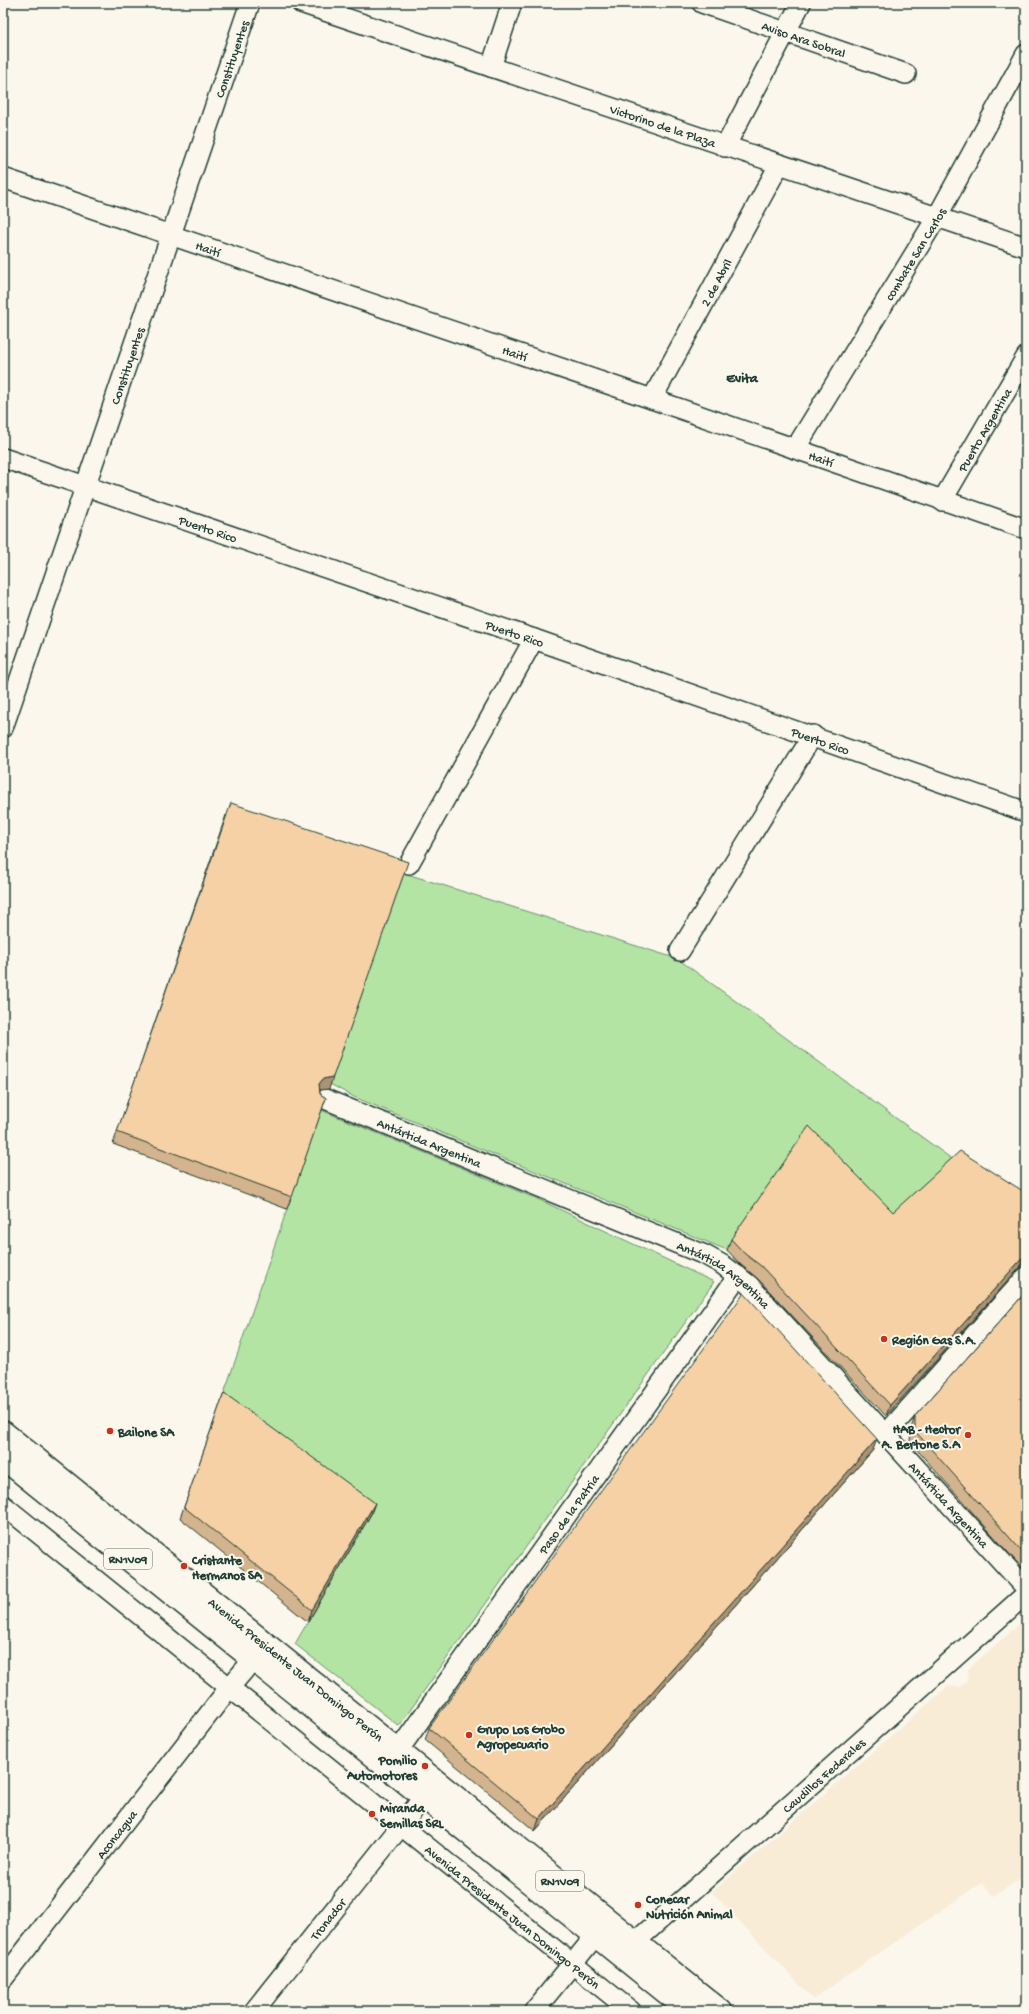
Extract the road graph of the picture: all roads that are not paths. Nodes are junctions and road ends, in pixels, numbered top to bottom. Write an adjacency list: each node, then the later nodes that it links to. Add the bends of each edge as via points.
1 (250, 3): 14 (street, Constituyentes)
2 (301, 3): 8 (street, Victorino de la Plaza)
3 (512, 3): 8 (street)
4 (702, 3): 6 (street, Aviso Ara Sobral)
5 (801, 3): 6 (street)
6 (786, 31): 9 (street, Aviso Ara Sobral); 10 (street)
7 (1026, 54): 13 (street, combate San Carlos)
8 (491, 67): 10 (street, Victorino de la Plaza)
9 (906, 74)
10 (726, 147): 11 (street, Victorino de la Plaza)
11 (779, 165): 13 (street, Victorino de la Plaza); 17 (street, 2 de Abril)
12 (3, 178): 14 (street, Haití)
13 (937, 217): 15 (street, Victorino de la Plaza); 18 (street, combate San Carlos)
14 (170, 236): 17 (street, Haití); 20 (street, Constituyentes)
15 (1026, 247)
16 (1026, 357): 21 (street, Puerto Argentina)
17 (652, 399): 18 (street, Haití)
18 (795, 449): 21 (street, Haití)
19 (3, 458): 20 (street, Puerto Rico)
20 (85, 486): 23 (street, Puerto Rico); 24 (street, Constituyentes)
21 (942, 501): 22 (street, Haití)
22 (1026, 529)
23 (534, 639): 25 (street, Puerto Rico); 27 (street)
24 (3, 728)
25 (813, 735): 26 (street, Puerto Rico); 28 (street)
26 (1026, 812)
27 (410, 864)
28 (680, 951)
29 (325, 1099): 30 (street, Antártida Argentina, via 705,1255)
30 (738, 1276): 33 (street, Antártida Argentina); 40 (street, Paso de la Patria)
31 (1026, 1277): 33 (street)
32 (3, 1432): 40 (main road, Avenida Presidente Juan Domingo Perón / RN1V09)
33 (886, 1434): 36 (street, Antártida Argentina)
34 (3, 1458): 38 (main road, Avenida Presidente Juan Domingo Perón / RN1V09)
35 (3, 1505): 39 (street, Avenida Presidente Juan Domingo Perón)
36 (1026, 1588)
37 (1026, 1594): 44 (street, Caudillos Federales)
38 (252, 1661): 39 (street, Aconcagua); 41 (main road, Avenida Presidente Juan Domingo Perón / RN1V09)
39 (230, 1688): 42 (street, Avenida Presidente Juan Domingo Perón); 46 (street, Aconcagua)
40 (398, 1751): 44 (main road, Avenida Presidente Juan Domingo Perón / RN1V09)
41 (423, 1798): 42 (street, Tronador); 43 (main road, Avenida Presidente Juan Domingo Perón / RN1V09)
42 (401, 1826): 45 (street, Avenida Presidente Juan Domingo Perón); 47 (street, Tronador)
43 (596, 1935): 44 (main road, Avenida Presidente Juan Domingo Perón / RN1V09); 45 (street)
44 (628, 1948): 50 (main road, Avenida Presidente Juan Domingo Perón / RN1V09); 51 (main road, Avenida Presidente Juan Domingo Perón / RN1V09)
45 (573, 1964): 48 (street); 49 (street, Avenida Presidente Juan Domingo Perón)
46 (3, 1979)
47 (254, 2011)
48 (534, 2011)
49 (631, 2011)
50 (689, 2011)
51 (721, 2011)

